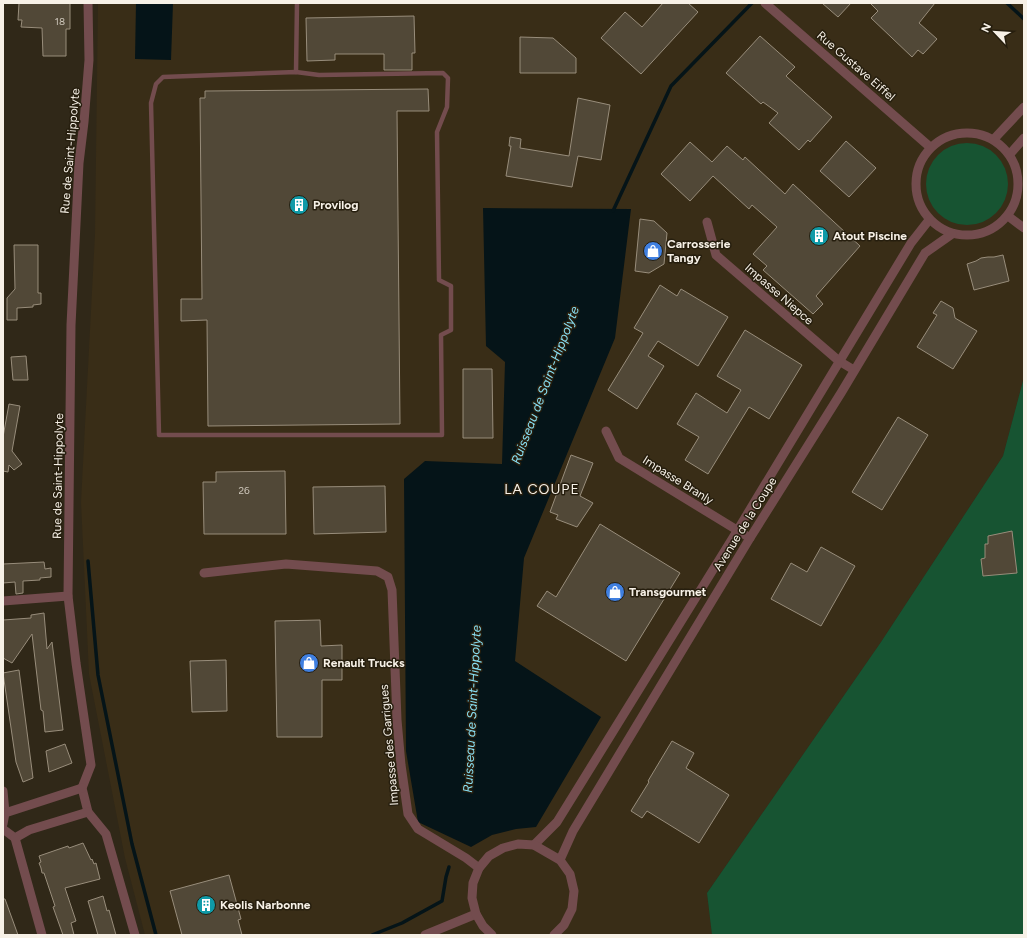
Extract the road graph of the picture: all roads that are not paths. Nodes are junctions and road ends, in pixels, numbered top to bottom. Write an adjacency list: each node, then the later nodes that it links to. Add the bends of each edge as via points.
1 (88, 3): 21 (street, Rue de Saint-Hippolyte, via 89,60 79,163 71,325)
2 (297, 3): 4 (lane)
3 (766, 3): 8 (street, Rue Gustave Eiffel)
4 (296, 72): 4 (lane, via 162,77 156,84 151,103 159,435 442,435 441,335 450,330 451,286 439,280 437,132 447,107 448,78 443,73 319,75)
5 (1024, 107): 7 (street)
6 (1024, 138): 9 (street)
7 (994, 139): 8 (street, via 977,133 956,133); 9 (street)
8 (930, 147): 11 (street, via 918,169 916,193)
9 (1010, 154): 10 (street, via 1019,183 1016,201)
10 (1008, 216): 13 (street); 14 (street, via 993,229 971,236)
11 (929, 220): 14 (street); 15 (street, Avenue de la Coupe, via 911,243)
12 (707, 222): 15 (street, Impasse Niepce, via 716,255)
13 (1024, 228)
14 (952, 234): 16 (street, Avenue de la Coupe, via 925,253)
15 (839, 361): 16 (street, Impasse Niepce); 18 (street, Avenue de la Coupe)
16 (854, 370): 19 (street, Avenue de la Coupe)
17 (606, 431): 18 (street, Impasse Branly, via 619,458)
18 (737, 531): 19 (street, Impasse Branly); 30 (street, Avenue de la Coupe, via 557,822)
19 (750, 538): 31 (street, Avenue de la Coupe, via 573,831)
20 (204, 573): 32 (street, Impasse des Garrigues, via 286,564 377,571 388,577 392,590 397,720 408,814 418,830)
21 (68, 596): 22 (street); 23 (street, Rue de Saint-Hippolyte, via 91,765)
22 (3, 601)
23 (82, 788): 25 (street); 26 (street)
24 (3, 791): 26 (street)
25 (88, 812): 29 (street, via 29,830); 35 (street, via 106,834)
26 (5, 813): 27 (street)
27 (3, 824)
28 (3, 828): 29 (street)
29 (15, 838): 34 (street)
30 (534, 844): 31 (street); 32 (street, via 518,844 503,848 489,856)
31 (560, 860): 38 (street, via 570,874 574,891 572,909 564,925)
32 (479, 868): 33 (street, via 473,883 472,898)
33 (476, 914): 36 (street); 37 (street)
34 (42, 935)
35 (135, 935)
36 (425, 935)
37 (492, 935)
38 (554, 935)

